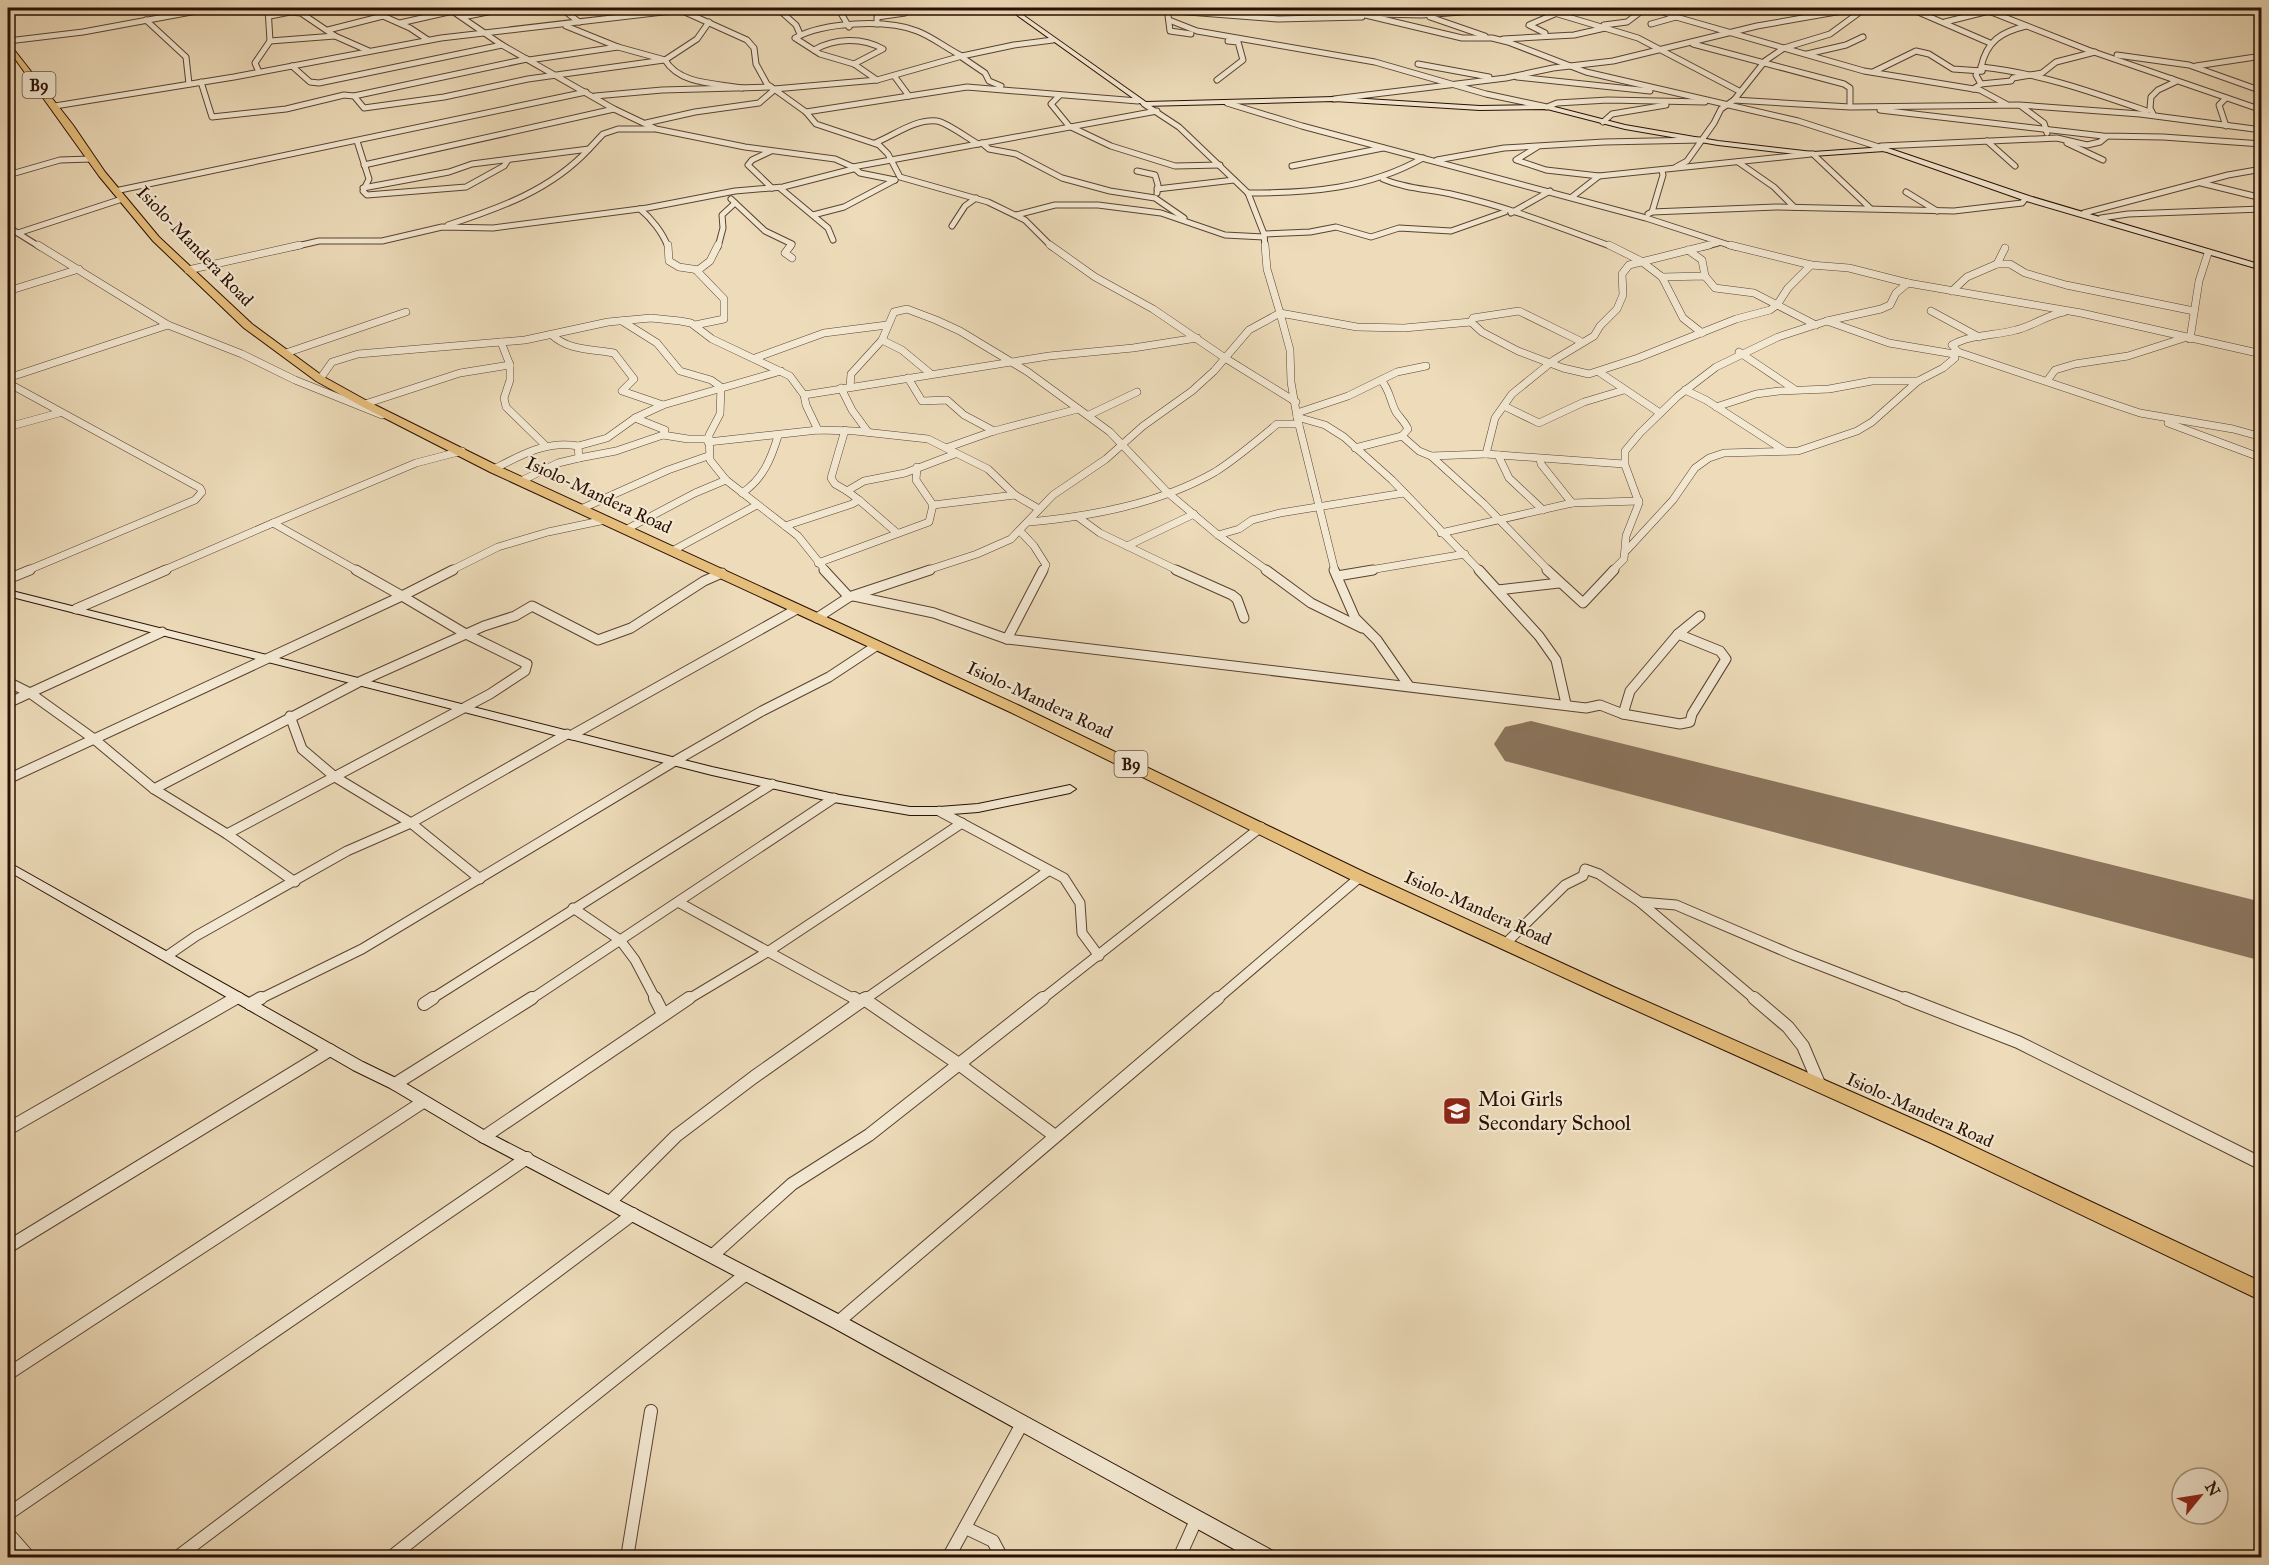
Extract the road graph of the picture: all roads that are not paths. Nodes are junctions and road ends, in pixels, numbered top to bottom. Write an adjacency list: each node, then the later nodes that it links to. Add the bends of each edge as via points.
1 (213, 8): 20 (street)
2 (268, 8): 27 (street)
3 (365, 8): 29 (street)
4 (507, 8): 31 (street)
5 (561, 8): 36 (street)
6 (676, 8): 23 (street)
7 (697, 8): 23 (street)
8 (777, 8): 50 (street)
9 (838, 8): 45 (street)
10 (909, 8): 40 (street, via 905,13 877,17)
11 (1010, 8): 57 (main road)
12 (1136, 8): 22 (street)
13 (1336, 8): 30 (street)
14 (1512, 8): 28 (street)
15 (1542, 8): 26 (street)
16 (1652, 8): 32 (street); 43 (street, via 1628,22)
17 (1857, 8): 52 (street); 64 (street, via 1860,12 1830,34)
18 (1909, 8): 38 (street)
19 (1981, 8): 25 (street)
20 (196, 9): 33 (street)
21 (451, 9): 31 (street); 39 (street)
22 (1167, 9): 30 (street, via 1291,17); 34 (street)
23 (683, 10): 36 (street); 37 (street)
24 (1381, 10): 28 (street); 30 (street)
25 (1989, 11): 35 (street); 38 (street)
26 (1557, 14): 43 (street); 51 (street, via 1529,25)
27 (270, 15): 47 (street, via 299,12); 58 (street)
28 (1422, 15): 55 (street)
29 (383, 16): 39 (street); 47 (street)
30 (1372, 16): 55 (street, via 1462,38)
31 (463, 17): 49 (street)
32 (1676, 17): 41 (street); 52 (street)
33 (146, 20): 59 (street); 92 (street, via 186,57)
34 (1169, 20): 90 (street, via 1170,31 1238,42 1243,60); 93 (street, via 1197,31 1375,62)
35 (2012, 20): 44 (street); 48 (street)
36 (579, 22): 42 (street)
37 (709, 22): 73 (street, via 697,39); 96 (street, via 751,44 759,74)
38 (1945, 22): 60 (street)
39 (400, 23): 56 (street)
40 (877, 24): 45 (street); 70 (street, via 918,32)
41 (1651, 24)
42 (562, 25): 49 (street); 63 (street)
43 (1598, 26): 46 (street)
44 (2026, 26): 48 (street); 68 (street)
45 (849, 27): 50 (street)
46 (1606, 28): 51 (street, via 1574,35); 66 (street)
47 (328, 30): 53 (street)
48 (2008, 30): 60 (street)
49 (481, 32): 56 (street); 62 (street)
50 (800, 34): 65 (street, via 795,40)
51 (1548, 34): 55 (street)
52 (1732, 34): 61 (street); 64 (street)
53 (334, 36): 58 (street); 67 (street)
54 (1863, 38): 69 (street)
55 (1494, 39): 78 (street)
56 (428, 40): 67 (street)
57 (1053, 40): 70 (street); 111 (main road)
58 (270, 41): 81 (street, via 255,63)
59 (8, 42): 117 (highway, Isiolo-Mandera Road / B9)
60 (1990, 43): 80 (street, via 1984,52)
61 (1691, 44): 66 (street); 74 (street)
62 (502, 45): 72 (street); 77 (street, via 319,83 310,82)
63 (618, 47): 72 (street); 73 (street)
64 (1784, 48): 69 (street); 74 (street)
65 (813, 50): 75 (street); 75 (street, via 853,41 883,49)
66 (1664, 50): 78 (street); 99 (street)
67 (369, 51): 77 (street)
68 (2097, 53): 79 (street); 84 (street, via 2056,62 2044,73); 88 (street)
69 (1805, 55): 82 (street)
70 (961, 56): 85 (street); 98 (street)
71 (2262, 56): 79 (street)
72 (528, 59): 83 (street); 104 (street)
73 (664, 60): 83 (street); 95 (street, via 670,70 685,78)
74 (1762, 63): 99 (street); 118 (street, via 1848,86)
75 (854, 64): 89 (street)
76 (1418, 64): 86 (street)
77 (292, 66): 81 (street)
78 (1566, 66): 87 (street); 102 (street)
79 (2193, 66): 100 (street)
80 (1982, 69): 82 (street, via 1953,69 1916,51); 84 (street); 94 (street, via 1976,75)
81 (259, 72): 91 (street)
82 (1873, 72): 97 (street)
83 (554, 74): 101 (street); 104 (street, via 451,96 367,108 361,107)
84 (2031, 75): 94 (street); 124 (street)
85 (895, 77): 89 (street); 106 (street)
86 (1497, 78): 87 (street); 93 (street)
87 (1506, 78): 102 (street)
88 (2172, 79): 107 (street); 124 (street, via 2175,82 2153,92 2149,104)
89 (877, 80): 96 (street)
90 (1218, 80)
91 (201, 82): 92 (street); 104 (street, via 212,117 271,112)
92 (189, 84): 117 (street)
93 (1455, 84): 108 (street); 119 (street)
94 (1981, 84): 97 (street)
95 (742, 88): 96 (street); 105 (street)
96 (773, 89): 123 (street); 126 (street, via 759,103)
97 (1973, 89): 115 (street)
98 (1005, 90): 103 (street); 106 (street, via 967,87)
99 (1739, 91): 109 (street)
100 (2262, 91)
101 (586, 92): 105 (street); 136 (street)
102 (1674, 92): 110 (street)
103 (1060, 95): 111 (street, via 1123,98); 127 (street, via 1051,104)
104 (354, 96)
105 (595, 96): 120 (street)
106 (909, 96): 123 (street)
107 (2226, 98): 121 (street); 128 (street, via 2219,105)
108 (1334, 99): 112 (main road); 119 (main road, via 1480,108)
109 (1734, 100): 114 (street); 118 (street)
110 (1719, 102): 113 (street); 114 (street)
111 (1141, 103): 112 (main road); 122 (street)
112 (1227, 103): 142 (street)
113 (1678, 103): 119 (street, via 1588,101); 125 (street, via 1612,114)
114 (1727, 104): 135 (street); 144 (street)
115 (2006, 104): 116 (street); 118 (street)
116 (2019, 105): 124 (street); 131 (street)
117 (55, 106): 149 (highway, Isiolo-Mandera Road / B9)
118 (1850, 106): 131 (street)
119 (1546, 107): 125 (main road)
120 (614, 109): 126 (street); 155 (street)
121 (2262, 110)
122 (1157, 111): 127 (street); 156 (street)
123 (806, 112): 139 (street, via 816,124)
124 (2154, 114): 128 (street)
125 (1603, 122): 135 (main road)
126 (646, 123): 130 (street)
127 (1070, 126): 140 (street); 156 (street, via 1111,146 1168,165)
128 (2226, 126): 129 (street)
129 (2236, 126): 132 (street); 138 (street)
130 (656, 129): 145 (street, via 613,128); 146 (street)
131 (2046, 129): 133 (street); 134 (street)
132 (2262, 130)
133 (2103, 136): 134 (street, via 2104,140 2088,145); 138 (street)
134 (2055, 138): 137 (street); 153 (street)
135 (1703, 140): 143 (street); 147 (main road); 159 (street, via 1686,163)
136 (357, 141): 155 (street); 178 (street)
137 (1987, 141): 144 (street); 158 (street)
138 (2244, 142): 141 (street)
139 (875, 143): 140 (street, via 908,126 938,121); 151 (street)
140 (980, 144): 151 (street); 181 (street, via 1016,154 1062,178)
141 (2262, 144)
142 (1385, 147): 148 (street); 157 (street)
143 (1537, 147): 152 (street, via 1504,148); 165 (street, via 1515,160 1546,170)
144 (1883, 147): 147 (main road); 182 (main road)
145 (589, 149): 150 (street); 200 (street, via 566,173 533,191)
146 (773, 150): 160 (street, via 819,156); 171 (street, via 748,165)
147 (1812, 154): 154 (street); 186 (street)
148 (1423, 158): 152 (street); 167 (street)
149 (91, 159): 164 (street, via 60,160); 178 (highway, Isiolo-Mandera Road / B9)
150 (508, 160): 170 (street); 170 (street, via 466,187 371,196)
151 (892, 160): 160 (street); 166 (street)
152 (1434, 160): 174 (street)
153 (2103, 160)
154 (1738, 162): 159 (street); 185 (street, via 1774,187)
155 (364, 165): 170 (street, via 369,179)
156 (1220, 165): 168 (street)
157 (1292, 166)
158 (2015, 166)
159 (1676, 167): 163 (street)
160 (853, 168): 166 (street); 172 (street)
161 (2262, 169): 169 (street)
162 (1137, 171): 173 (street, via 1155,175)
163 (1662, 171): 165 (street); 191 (street)
164 (8, 175)
165 (1599, 176): 179 (street)
166 (898, 178): 180 (street); 194 (street, via 844,207)
167 (1383, 179): 177 (street, via 1323,190); 190 (street)
168 (1234, 180): 173 (street); 177 (street)
169 (2201, 183): 183 (street); 192 (street)
170 (363, 188)
171 (772, 188): 172 (street); 176 (street)
172 (780, 188): 194 (street)
173 (1157, 189): 181 (street)
174 (1550, 192): 179 (street); 190 (street)
175 (1906, 192): 189 (street)
176 (725, 193): 184 (street); 187 (street)
177 (1248, 194): 202 (street)
178 (118, 195): 201 (street); 214 (highway, Isiolo-Mandera Road / B9)
179 (1572, 197): 195 (street)
180 (976, 198): 193 (street); 198 (street, via 965,206)
181 (1155, 198): 197 (street)
182 (2026, 198): 189 (street, via 2022,203); 192 (main road)
183 (2262, 198)
184 (735, 203): 208 (street, via 765,231 792,244 785,253); 215 (street, via 722,215 723,228 712,258)
185 (1794, 207): 186 (street); 191 (street)
186 (1870, 208): 189 (street)
187 (640, 209): 200 (street, via 493,228); 215 (street, via 654,220 668,243 671,263)
188 (2262, 209): 196 (street)
189 (1937, 211)
190 (1508, 212): 202 (street, via 1444,232 1389,229 1371,237 1336,227); 209 (street, via 1578,232)
191 (1652, 212): 195 (street)
192 (2084, 213): 196 (main road)
193 (1016, 214): 197 (street, via 1072,203 1161,213); 237 (street, via 1062,255)
194 (813, 215): 203 (street, via 828,228)
195 (1646, 218): 204 (street)
196 (2101, 218): 207 (main road)
197 (1186, 220): 202 (street, via 1225,235)
198 (952, 226)
199 (8, 227): 201 (street)
200 (442, 227): 214 (street, via 382,241 309,242)
201 (18, 233): 213 (street)
202 (1264, 236): 226 (street)
203 (833, 240)
204 (1720, 243): 206 (street); 211 (street)
205 (2005, 248): 210 (street)
206 (1688, 250): 209 (street); 216 (street, via 1703,259)
207 (2208, 253): 212 (main road); 224 (street)
208 (792, 258)
209 (1641, 261): 217 (street); 240 (street, via 1623,270 1623,299 1617,308 1594,336)
210 (1997, 264): 220 (street, via 1963,278); 224 (street, via 2010,264 2025,273 2066,285)
211 (1811, 265): 218 (street, via 1849,268); 221 (street)
212 (2262, 268)
213 (79, 269): 219 (street); 230 (street)
214 (188, 270): 243 (highway, Isiolo-Mandera Road / B9, via 228,310)
215 (699, 270): 231 (street, via 699,277 724,298 724,319)
216 (1705, 276): 217 (street); 221 (street, via 1715,288 1754,293)
217 (1662, 277): 234 (street, via 1683,318)
218 (1908, 283): 220 (street); 228 (street, via 1888,305)
219 (8, 291)
220 (1952, 291): 223 (street)
221 (1777, 305): 233 (street); 234 (street)
222 (1930, 311): 236 (street)
223 (2069, 311): 236 (street, via 2017,330); 238 (street)
224 (2194, 311): 238 (street)
225 (406, 312): 243 (street)
226 (1280, 313): 229 (street, via 1357,327 1404,328); 247 (street, via 1249,330); 270 (street, via 1290,350)
227 (621, 321): 231 (street, via 651,318); 235 (street); 262 (street, via 657,342 680,370)
228 (1827, 321): 233 (street); 244 (street, via 1908,349)
229 (1471, 322): 240 (street, via 1473,318 1519,311); 249 (street, via 1504,344)
230 (168, 325): 255 (street); 282 (street)
231 (694, 325): 246 (street, via 712,339)
232 (887, 325): 239 (street); 246 (street, via 824,333); 248 (street, via 894,312 907,309 960,331)
233 (1816, 325): 242 (street)
234 (1702, 333): 253 (street)
235 (552, 335): 241 (street); 272 (street, via 576,347 614,353 634,379 622,391)
236 (1980, 337): 244 (street, via 1956,342)
237 (1197, 338): 247 (street); 248 (street)
238 (2187, 339): 245 (street); 260 (street, via 2128,356 2055,370)
239 (882, 340): 254 (street); 263 (street, via 851,374)
240 (1580, 341): 249 (street)
241 (501, 342): 250 (street); 257 (street, via 358,354 332,362)
242 (1739, 352): 266 (street); 267 (street)
243 (286, 353): 257 (highway, Isiolo-Mandera Road / B9)
244 (1956, 353): 259 (street, via 1943,368); 260 (street)
245 (2262, 354)
246 (755, 358): 252 (street)
247 (1225, 358): 270 (street); 294 (street, via 1192,391)
248 (1011, 362): 254 (street); 275 (street)
249 (1551, 364): 253 (street, via 1584,374); 273 (street, via 1526,379)
250 (510, 365): 271 (street, via 460,373); 293 (street, via 506,407)
251 (1426, 366): 258 (street)
252 (781, 371): 262 (street); 269 (street)
253 (1599, 372): 265 (street)
254 (931, 374): 256 (street)
255 (8, 378)
256 (908, 378): 263 (street); 286 (street, via 922,401 947,400 964,415)
257 (320, 379): 271 (highway, Isiolo-Mandera Road / B9)
258 (1381, 380): 281 (street); 290 (street, via 1390,388 1394,408 1406,421 1408,429)
259 (1918, 381): 267 (street, via 1872,381 1829,389); 299 (street, via 1857,431)
260 (2047, 381): 278 (street)
261 (8, 383): 276 (street)
262 (722, 387): 272 (street); 292 (street, via 720,414)
263 (850, 387): 264 (street)
264 (841, 388): 269 (street); 287 (street)
265 (1624, 390): 273 (street, via 1539,423); 277 (street)
266 (1684, 390): 274 (street); 277 (street)
267 (1794, 390): 274 (street, via 1756,394)
268 (1137, 392): 279 (street)
269 (804, 394): 284 (street)
270 (1296, 402): 281 (street)
271 (365, 404): 282 (highway, Isiolo-Mandera Road / B9)
272 (663, 405): 280 (street)
273 (1504, 406): 301 (street, via 1495,418)
274 (1716, 407): 299 (street)
275 (1077, 409): 279 (street); 286 (street)
276 (59, 413): 283 (street); 346 (street, via 202,492 185,505)
277 (1660, 413): 308 (street, via 1628,445)
278 (2140, 413): 291 (street); 306 (street)
279 (1089, 415): 294 (street)
280 (635, 418): 288 (street, via 665,430); 295 (street, via 607,438)
281 (1298, 418): 297 (street, via 1324,425); 314 (street, via 1277,424 1215,472); 323 (street)
282 (402, 423): 298 (highway, Isiolo-Mandera Road / B9)
283 (8, 427)
284 (818, 430): 285 (street); 289 (street)
285 (845, 430): 287 (street); 313 (street, via 831,478)
286 (994, 431): 296 (street)
287 (868, 432): 296 (street, via 928,439)
288 (663, 435): 292 (street); 305 (street)
289 (778, 436): 292 (street); 315 (street, via 764,474)
290 (1402, 436): 297 (street); 304 (street)
291 (2262, 437)
292 (709, 441): 303 (street)
293 (545, 445): 295 (street, via 563,442); 310 (street)
294 (1122, 445): 314 (street); 325 (street)
295 (578, 446): 305 (street)
296 (946, 448): 300 (street)
297 (1355, 448): 316 (street)
298 (462, 451): 310 (highway, Isiolo-Mandera Road / B9); 332 (street, via 416,464)
299 (1786, 452): 340 (street, via 1724,453 1709,459 1695,468)
300 (955, 454): 309 (street); 317 (street, via 987,469)
301 (1486, 454): 302 (street); 304 (street)
302 (1498, 455): 307 (street); 326 (street, via 1498,463 1506,473)
303 (708, 456): 311 (street); 324 (street)
304 (1431, 456): 330 (street)
305 (579, 458): 312 (street, via 558,463)
306 (2262, 458)
307 (1539, 459): 308 (street); 320 (street)
308 (1624, 464): 319 (street)
309 (917, 467): 313 (street, via 864,481); 322 (street, via 916,480)
310 (494, 469): 312 (highway, Isiolo-Mandera Road / B9)
311 (726, 480): 315 (street); 334 (street)
312 (521, 481): 324 (highway, Isiolo-Mandera Road / B9)
313 (847, 491): 318 (street)
314 (1167, 492): 327 (street); 328 (street)
315 (742, 493): 321 (street)
316 (1404, 493): 323 (street); 337 (street)
317 (1015, 495): 322 (street); 325 (street)
318 (859, 500): 333 (street, via 846,508); 336 (street)
319 (1639, 501): 320 (street); 340 (street, via 1625,537)
320 (1572, 502): 326 (street)
321 (757, 505): 333 (street); 341 (street)
322 (933, 505): 336 (street, via 927,524)
323 (1318, 505): 338 (street, via 1252,519 1239,530); 345 (street)
324 (581, 509): 329 (highway, Isiolo-Mandera Road / B9)
325 (1039, 509): 331 (street)
326 (1543, 510): 330 (street)
327 (1194, 514): 338 (street); 339 (street)
328 (1078, 517): 331 (street); 339 (street)
329 (604, 520): 334 (highway, Isiolo-Mandera Road / B9); 350 (street, via 498,547)
330 (1501, 520): 337 (street); 347 (street)
331 (1029, 522): 335 (street)
332 (273, 523): 350 (street); 352 (street)
333 (785, 526): 343 (street, via 798,536)
334 (627, 529): 341 (highway, Isiolo-Mandera Road / B9)
335 (1020, 531): 351 (street, via 992,549); 361 (street, via 1046,565)
336 (897, 533): 343 (street)
337 (1441, 533): 342 (street)
338 (1218, 535): 357 (street, via 1311,603)
339 (1127, 546): 356 (street, via 1232,594 1238,599)
340 (1627, 550): 347 (street, via 1610,577 1583,603)
341 (672, 551): 344 (highway, Isiolo-Mandera Road / B9)
342 (1465, 555): 345 (street); 348 (street)
343 (818, 563): 351 (street)
344 (722, 573): 353 (highway, Isiolo-Mandera Road / B9); 359 (street, via 631,628 598,640 532,606)
345 (1337, 576): 357 (street, via 1355,618)
346 (8, 579)
347 (1559, 583): 348 (street)
348 (1498, 590): 369 (street, via 1556,660)
349 (8, 593): 352 (main road)
350 (402, 596): 359 (street); 363 (street)
351 (851, 597): 355 (street); 361 (street, via 923,610)
352 (76, 609): 358 (main road)
353 (797, 609): 355 (highway, Isiolo-Mandera Road / B9); 373 (street)
354 (1700, 616): 360 (street)
355 (817, 618): 362 (highway, Isiolo-Mandera Road / B9)
356 (1244, 618)
357 (1369, 630): 366 (street)
358 (162, 632): 363 (main road); 367 (street)
359 (466, 634): 365 (street); 370 (street, via 528,667)
360 (1678, 634): 371 (street, via 1630,691); 371 (street, via 1720,651 1726,659 1690,722 1680,724)
361 (1007, 639): 366 (street)
362 (876, 646): 375 (street, via 829,677); 385 (highway, Isiolo-Mandera Road / B9)
363 (266, 660): 365 (main road); 374 (street)
364 (8, 682): 367 (street)
365 (359, 682): 370 (main road); 372 (street)
366 (1409, 686): 369 (street)
367 (30, 693): 368 (street); 374 (street)
368 (8, 704)
369 (1566, 704): 371 (street, via 1586,708 1600,705)
370 (463, 708): 373 (main road); 376 (street)
371 (1623, 714)
372 (290, 716): 376 (street, via 302,749); 379 (street)
373 (570, 735): 375 (main road); 383 (street)
374 (94, 739): 377 (street); 379 (street)
375 (675, 761): 378 (main road); 390 (street)
376 (335, 777): 383 (street); 386 (street)
377 (8, 779)
378 (771, 784): 381 (main road); 394 (street)
379 (154, 789): 386 (street)
380 (1070, 789): 382 (main road, via 978,808)
381 (834, 798): 382 (main road, via 910,811); 392 (street)
382 (939, 811): 384 (street)
383 (411, 823): 390 (street); 391 (street, via 347,851)
384 (962, 823): 388 (street); 397 (street)
385 (1261, 827): 389 (highway, Isiolo-Mandera Road / B9); 399 (street)
386 (227, 834): 391 (street)
387 (8, 866): 398 (main road)
388 (1048, 871): 399 (street, via 1064,878 1074,890 1084,913 1082,933); 401 (street)
389 (1360, 877): 396 (highway, Isiolo-Mandera Road / B9); 410 (street)
390 (480, 879): 400 (street, via 354,954)
391 (294, 882): 398 (street)
392 (678, 902): 395 (street); 397 (street)
393 (1640, 902): 396 (street, via 1586,869 1583,876 1565,885); 407 (street, via 1788,1027 1803,1046); 413 (street, via 1676,905 2018,1042)
394 (573, 908): 395 (street); 402 (street)
395 (620, 940): 403 (street); 406 (street)
396 (1506, 943): 407 (highway, Isiolo-Mandera Road / B9)
397 (769, 951): 401 (street); 403 (street)
398 (167, 956): 400 (main road)
399 (1098, 956): 405 (street)
400 (245, 1000): 404 (main road); 409 (street)
401 (862, 1001): 405 (street); 414 (street, via 676,1136)
402 (424, 1004)
403 (663, 1014): 411 (street)
404 (330, 1050): 406 (main road); 416 (street)
405 (960, 1065): 410 (street); 417 (street, via 869,1135 792,1184)
406 (395, 1084): 408 (main road)
407 (1820, 1087): 419 (highway, Isiolo-Mandera Road / B9, via 1938,1138)
408 (423, 1102): 411 (main road); 421 (street)
409 (8, 1129)
410 (1056, 1136): 420 (street)
411 (484, 1137): 412 (main road)
412 (527, 1158): 414 (main road); 424 (street)
413 (2262, 1164)
414 (610, 1202): 415 (main road)
415 (633, 1214): 417 (main road); 429 (street)
416 (8, 1247)
417 (713, 1255): 418 (main road)
418 (746, 1274): 420 (main road); 430 (street)
419 (2262, 1292)
420 (838, 1322): 423 (main road)
421 (8, 1374)
422 (651, 1411): 431 (street)
423 (1023, 1422): 425 (main road); 426 (street)
424 (8, 1514)
425 (1197, 1518): 434 (street); 435 (main road)
426 (966, 1528): 432 (street); 433 (street, via 986,1534 996,1542)
427 (8, 1533): 428 (street)
428 (30, 1557)
429 (176, 1557)
430 (390, 1557)
431 (627, 1557)
432 (948, 1557)
433 (1002, 1557)
434 (1179, 1557)
435 (1269, 1557)

